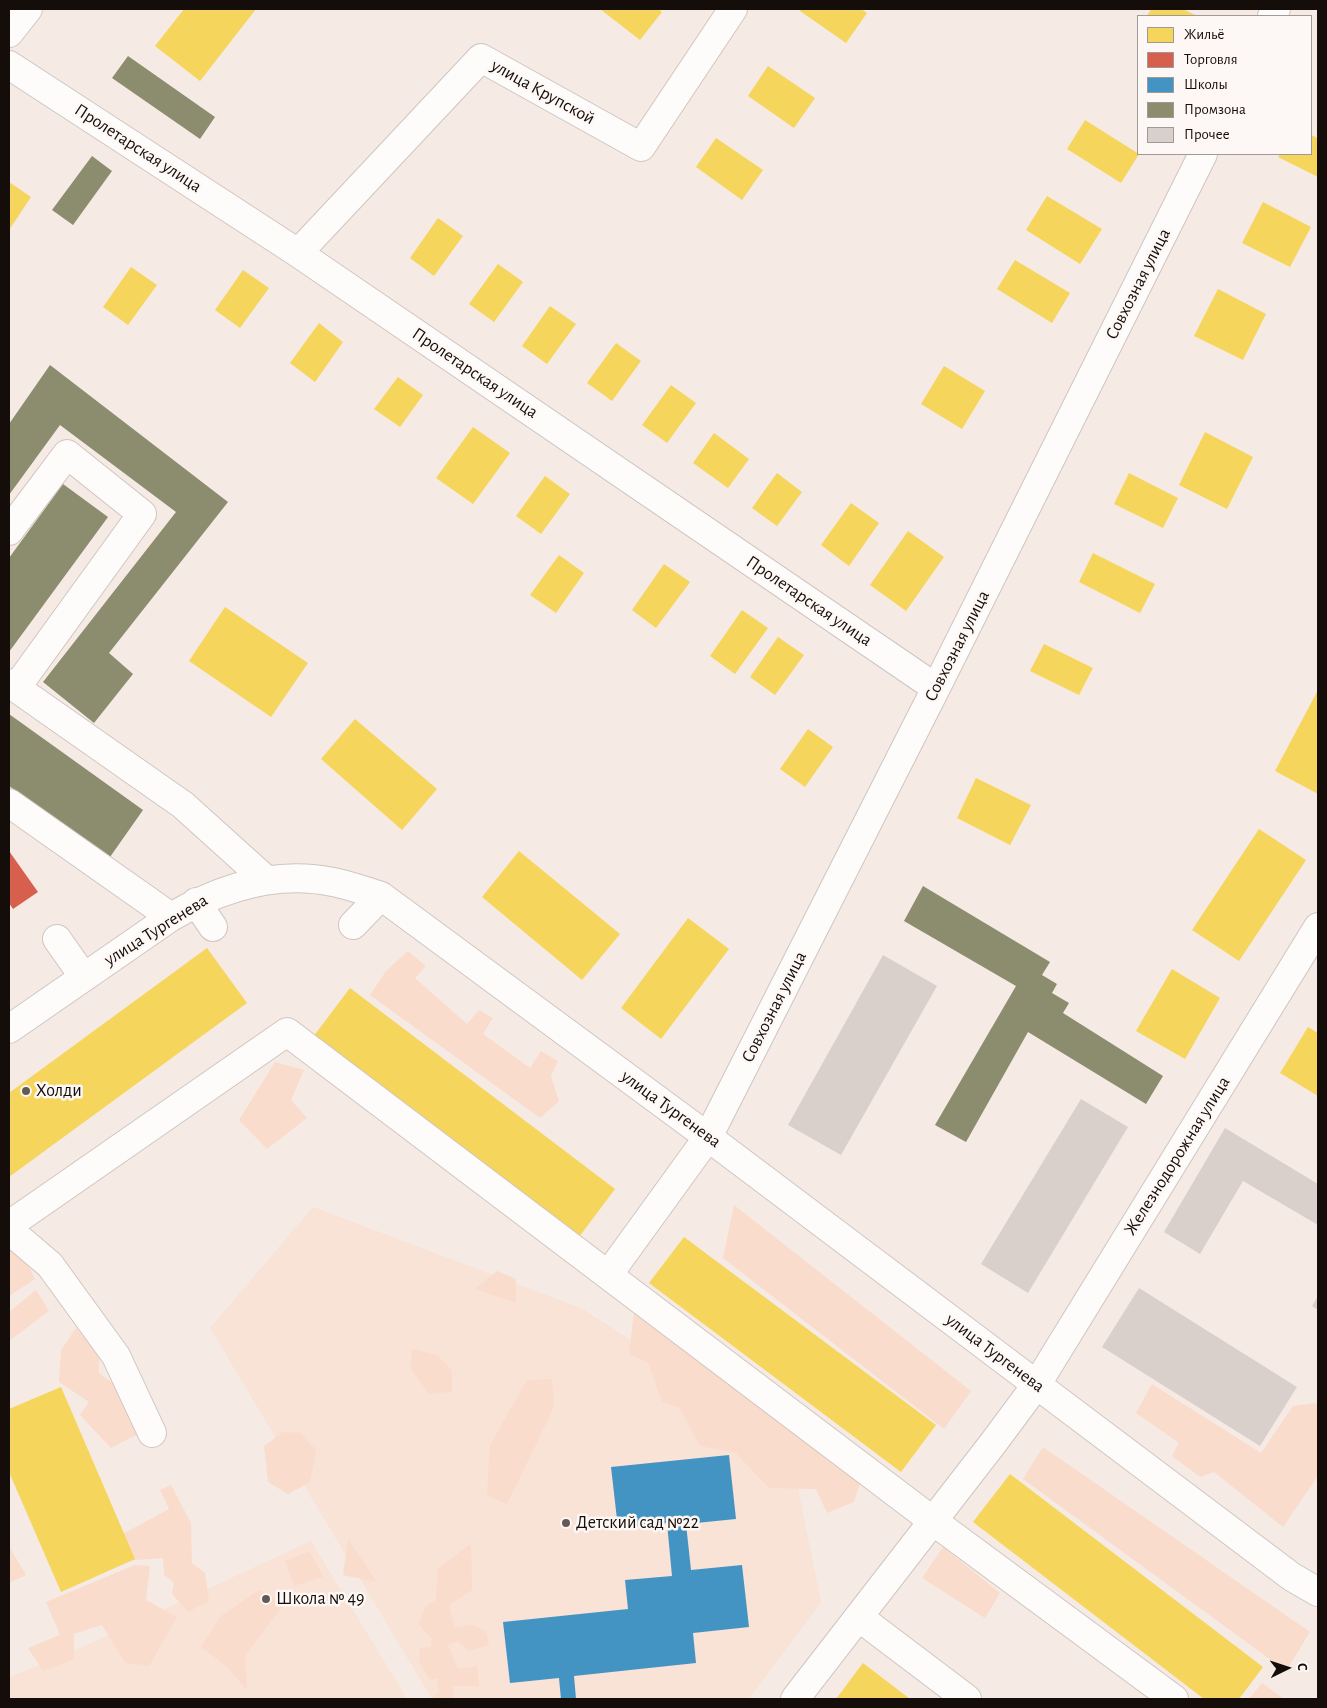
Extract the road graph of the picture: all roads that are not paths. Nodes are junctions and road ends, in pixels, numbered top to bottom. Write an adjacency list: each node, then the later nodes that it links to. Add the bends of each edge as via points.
1 (28, 9): 3 (street)
2 (733, 9): 6 (street, улица Крупской, via 641,147 481,58)
3 (9, 33)
4 (9, 65): 6 (street, Пролетарская улица)
5 (1202, 155): 9 (street, Совхозная улица)
6 (298, 253): 9 (street, Пролетарская улица)
7 (9, 531): 8 (street, via 67,454 142,514)
8 (12, 685): 11 (street, via 183,805)
9 (936, 688): 21 (street, Совхозная улица)
10 (9, 803): 14 (street)
11 (265, 879): 12 (street, улица Тургенева, via 332,882); 13 (street, улица Тургенева)
12 (381, 896): 15 (street); 21 (street, улица Тургенева)
13 (196, 902): 14 (street, улица Тургенева); 16 (street)
14 (172, 917): 19 (street, улица Тургенева)
15 (353, 925)
16 (213, 927)
17 (1318, 927): 25 (street, Железнодорожная улица)
18 (57, 939): 19 (street)
19 (83, 976): 20 (street, улица Тургенева, via 38,1015)
20 (9, 1028)
21 (708, 1137): 24 (street, Совхозная улица); 25 (street, улица Тургенева)
22 (9, 1225): 24 (street, via 287,1032)
23 (9, 1230): 26 (street, via 50,1265 116,1356)
24 (608, 1275): 27 (street)
25 (1037, 1384): 27 (street, Железнодорожная улица); 28 (street, улица Тургенева)
26 (152, 1433)
27 (933, 1521): 30 (street, Железнодорожная улица); 33 (street)
28 (1305, 1578): 29 (street, улица Тургенева)
29 (1318, 1592)
30 (860, 1618): 31 (street, Железнодорожная улица); 32 (street)
31 (796, 1699)
32 (967, 1699)
33 (1174, 1699)

